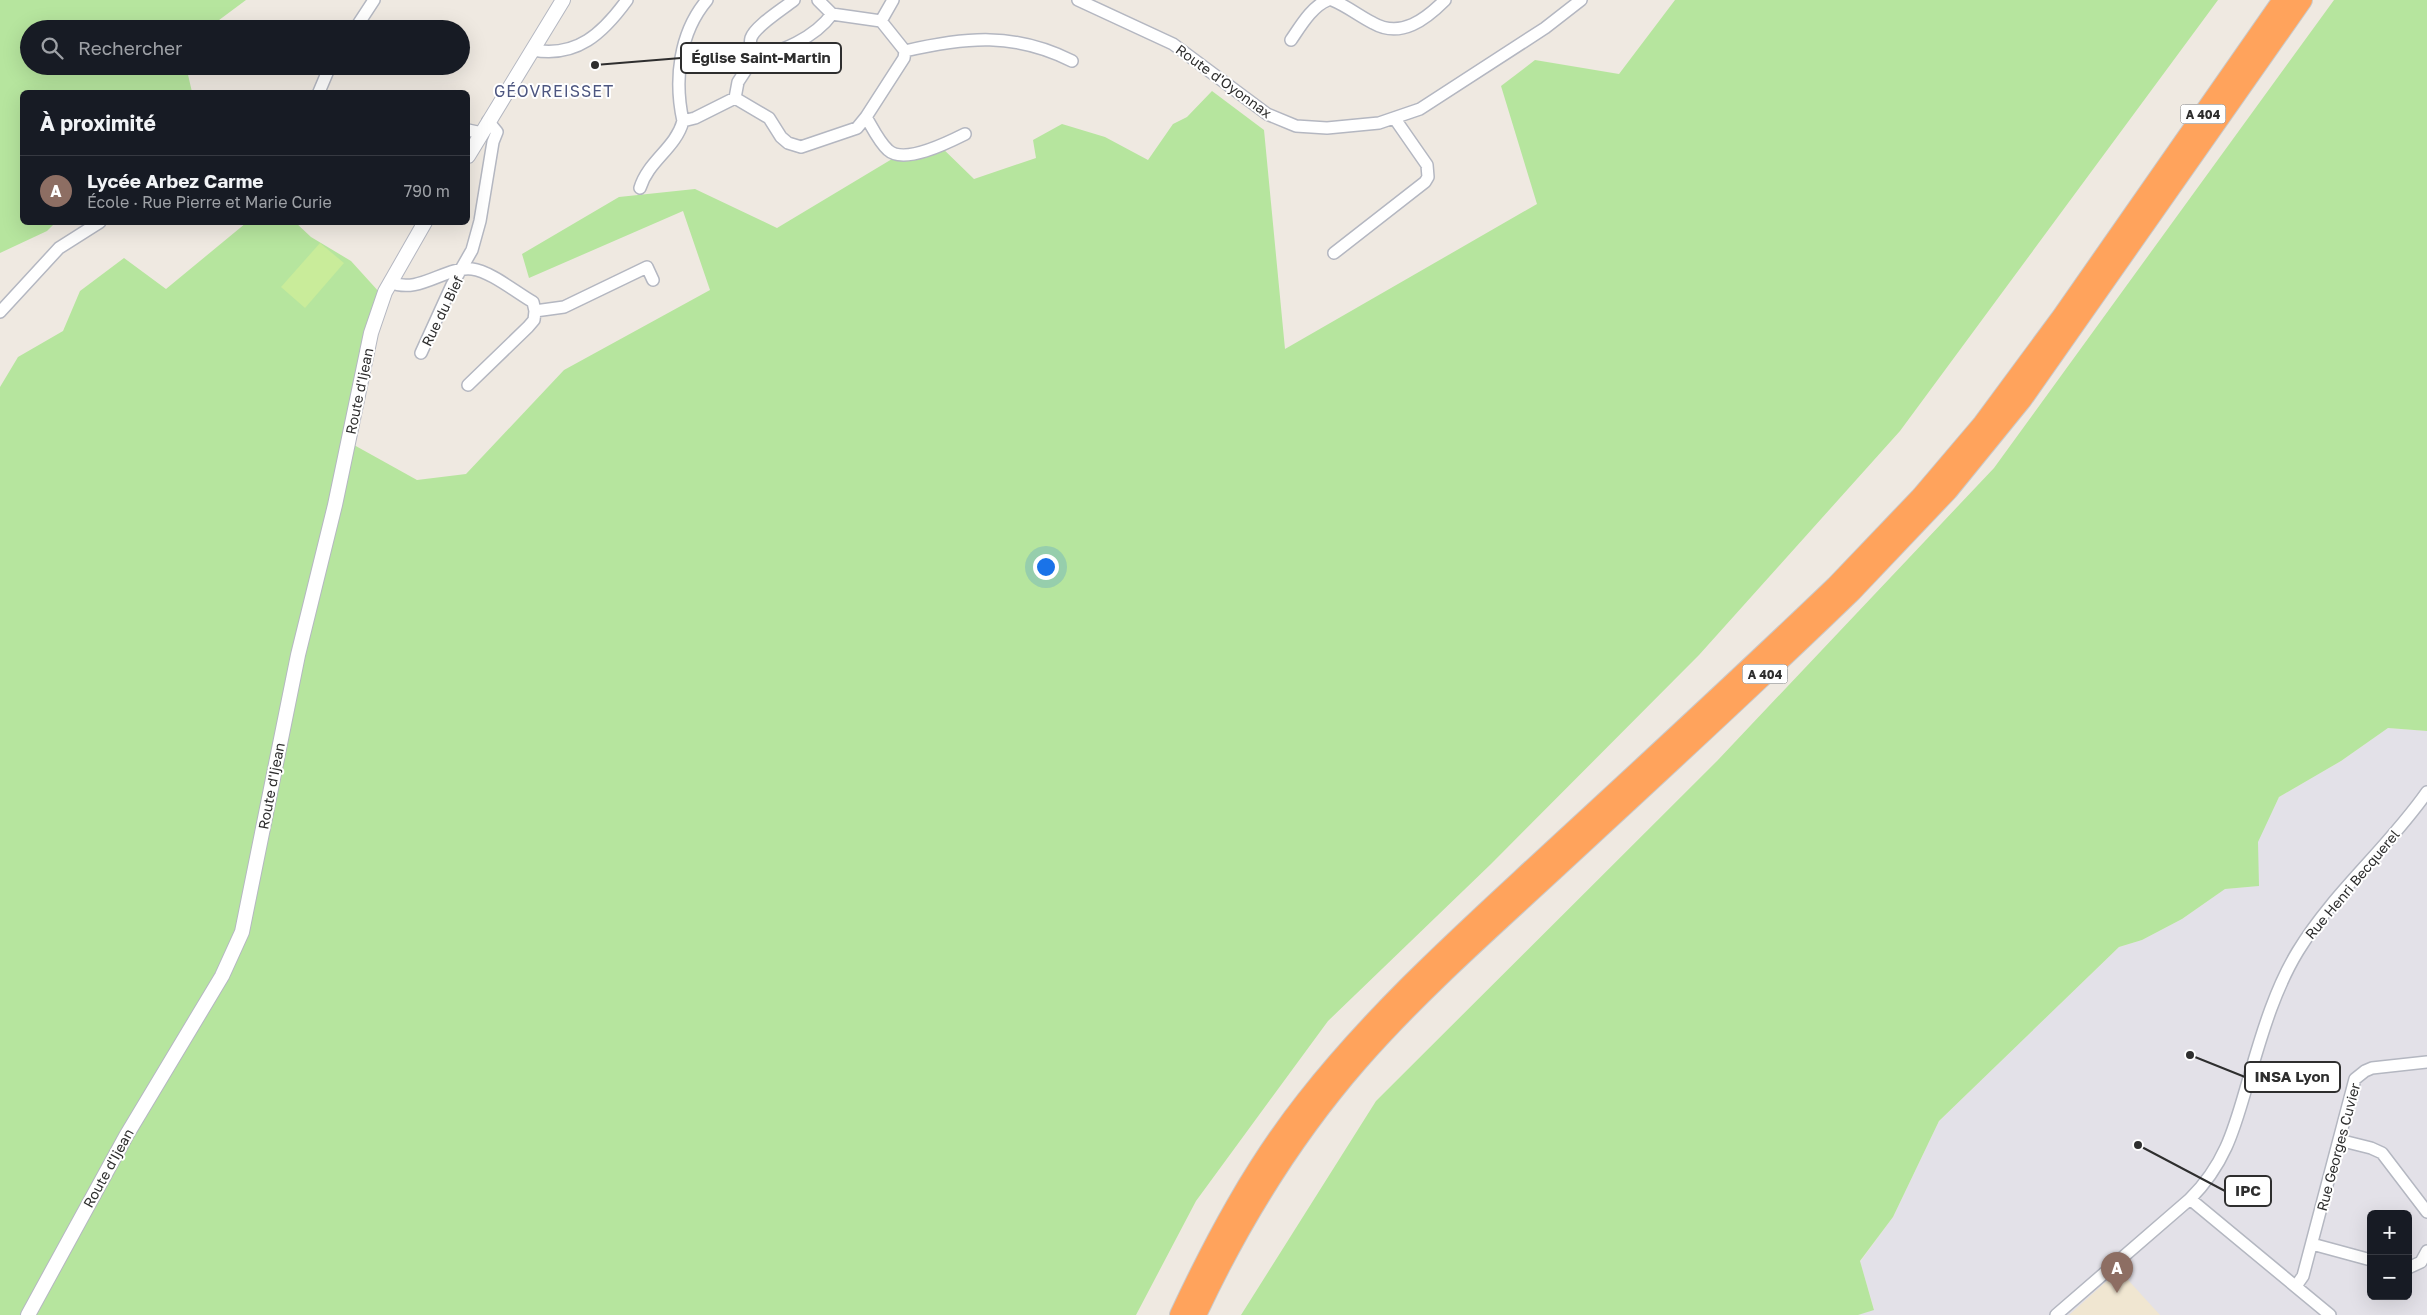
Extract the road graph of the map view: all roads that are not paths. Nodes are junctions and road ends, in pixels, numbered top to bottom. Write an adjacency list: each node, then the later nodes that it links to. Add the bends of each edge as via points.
1 (374, 0): 16 (street)
2 (563, 0): 19 (street)
3 (627, 0): 19 (street, via 595,37 551,53)
4 (707, 0): 28 (street, via 692,23 681,56 679,100)
5 (794, 0): 21 (street, via 752,37)
6 (818, 0): 15 (street)
7 (893, 0): 17 (street)
8 (1078, 0): 27 (street, Route d'Oyonnax, via 1173,44 1202,63 1246,100 1282,121 1296,126 1327,128)
9 (1328, 0): 18 (street, via 1306,19)
10 (1332, 0): 11 (street, via 1348,6 1374,24 1390,29 1409,28)
11 (1445, 0)
12 (1581, 0): 27 (street, Route d'Oyonnax, via 1546,28 1464,82 1420,109)
13 (2283, 0): 55 (highway, A 404, via 2031,361 1952,461 1887,535 1836,586 1435,960 1352,1045 1304,1104 1256,1172 1214,1245)
14 (2302, 0): 56 (highway, A 404, via 2046,365 1973,460 1852,592 1436,981 1358,1061 1312,1117 1266,1184 1227,1251)
15 (832, 14): 17 (street); 21 (street, via 793,45)
16 (361, 20)
17 (881, 21): 20 (street)
18 (1291, 40)
19 (533, 50): 29 (street)
20 (905, 51): 22 (street, via 974,39 1021,42); 26 (street, via 904,58)
21 (753, 59): 25 (street, via 738,82)
22 (1072, 61)
23 (326, 75): 24 (street)
24 (320, 90)
25 (735, 98): 26 (street, via 769,118 781,137 794,147 856,128); 28 (street)
26 (866, 117): 31 (street, via 888,150 896,155 939,146)
27 (1395, 119): 36 (street, via 1427,165 1428,177)
28 (683, 121): 33 (street, via 680,132 644,174)
29 (485, 127): 30 (street); 32 (street); 37 (street, Rue du Bief, via 497,132 497,136 493,142 477,231)
30 (470, 130)
31 (966, 134)
32 (470, 153)
33 (640, 188)
34 (95, 225): 41 (street, via 59,248)
35 (423, 225): 39 (street, Route d'Ijean)
36 (1334, 253)
37 (463, 268): 39 (street, Rue du Bief, via 404,286); 40 (street, via 485,273 534,302); 42 (street, Rue du Bief)
38 (653, 280): 40 (street, via 647,267 564,307)
39 (390, 282): 54 (street, Route d'Ijean, via 369,342 335,505 298,655 242,932 222,976 126,1136)
40 (536, 311): 43 (street, via 528,327)
41 (0, 312)
42 (421, 353)
43 (468, 385)
44 (2427, 792): 47 (street, Rue Henri Becquerel, via 2322,918 2298,952 2265,1027 2229,1144 2217,1167)
45 (2427, 1062): 46 (street, Rue Georges Cuvier, via 2372,1068 2359,1074 2352,1085)
46 (2339, 1140): 48 (street, via 2382,1153); 49 (street, Rue Georges Cuvier)
47 (2190, 1199): 53 (street); 57 (street, Rue Henri Becquerel)
48 (2427, 1212)
49 (2312, 1244): 51 (street); 53 (street, Rue Georges Cuvier, via 2304,1276)
50 (2427, 1251): 52 (street, via 2421,1262)
51 (2367, 1259)
52 (2412, 1266)
53 (2296, 1286): 58 (street)
54 (28, 1315)
55 (1180, 1315)
56 (1196, 1315)
57 (2056, 1315)
58 (2330, 1315)

